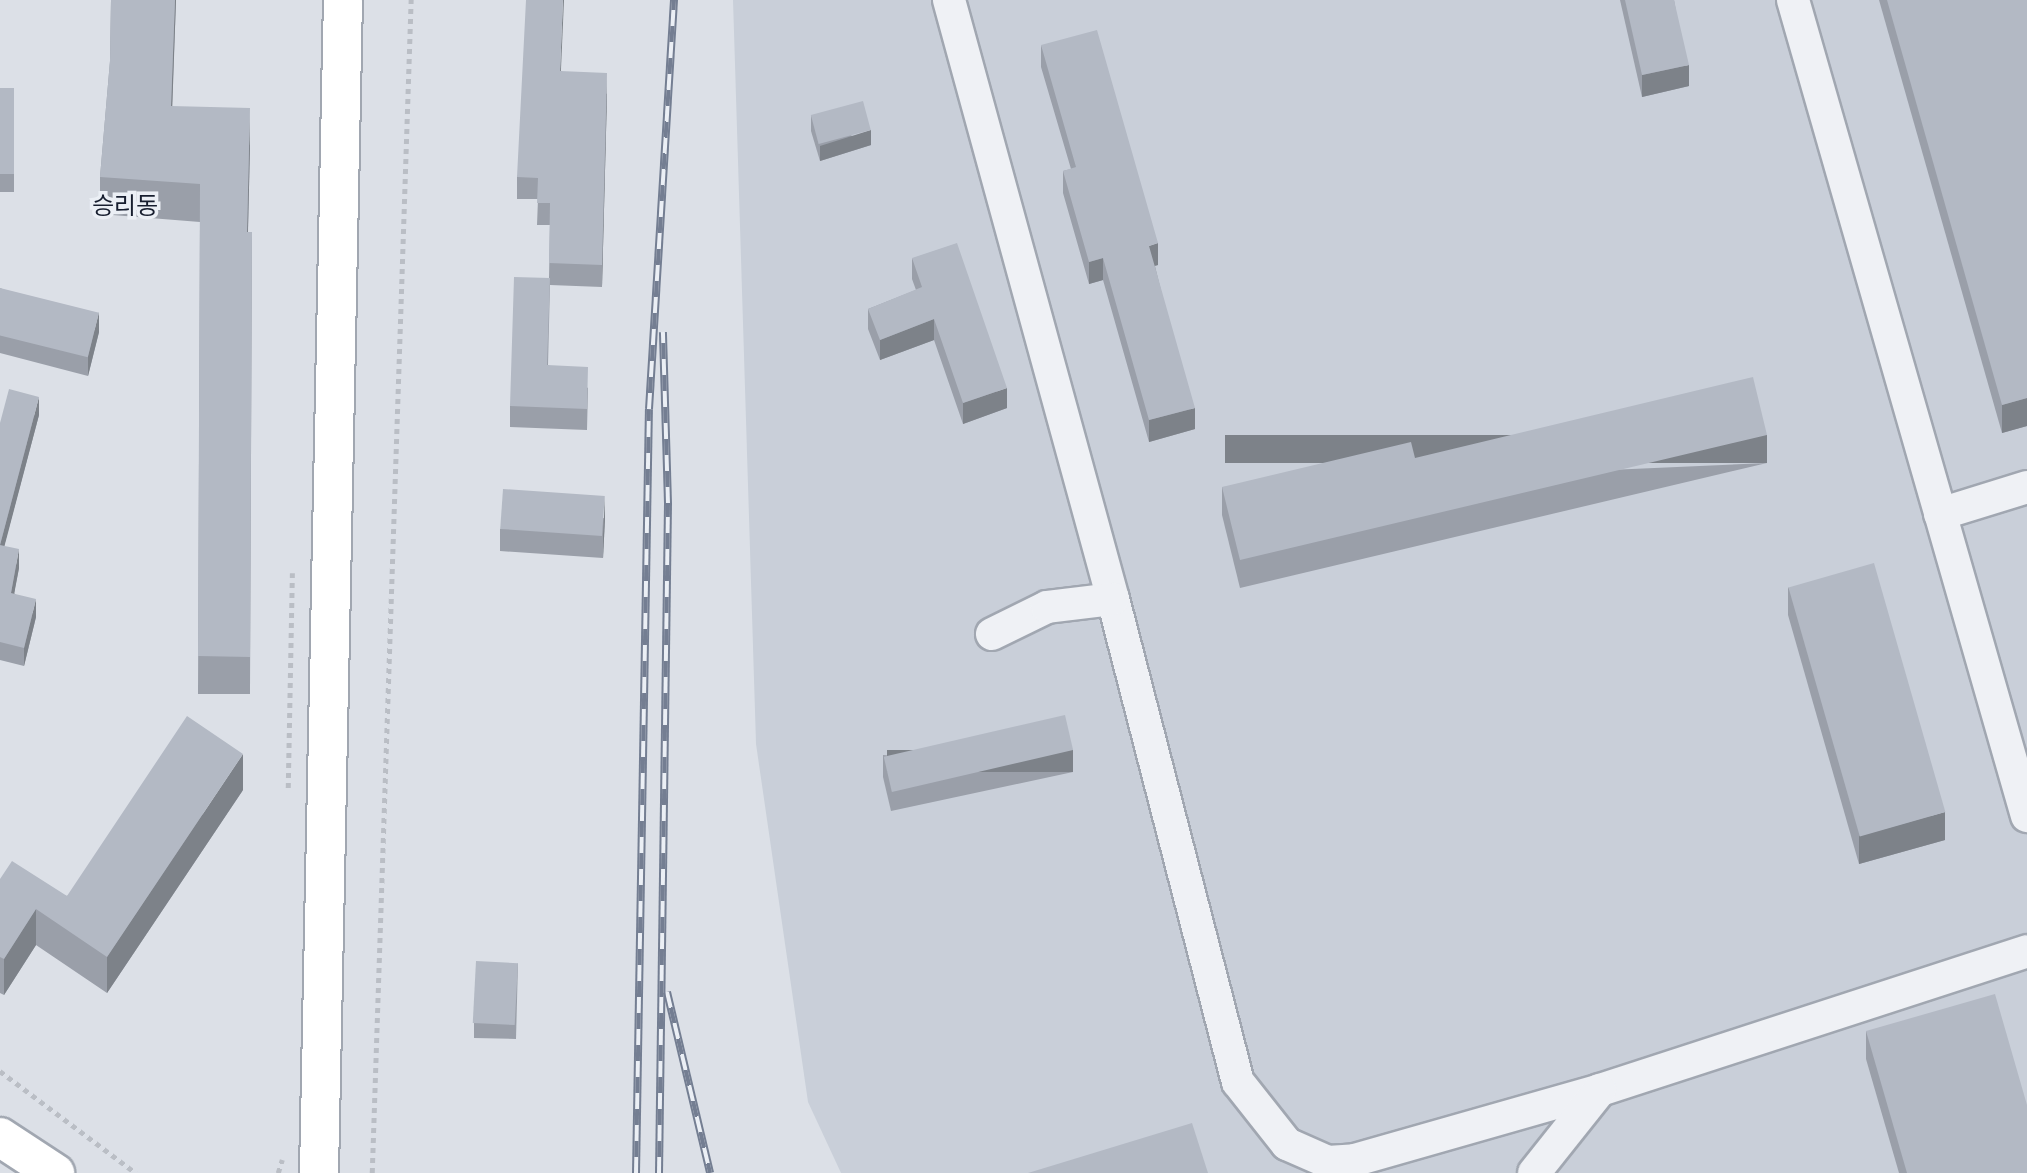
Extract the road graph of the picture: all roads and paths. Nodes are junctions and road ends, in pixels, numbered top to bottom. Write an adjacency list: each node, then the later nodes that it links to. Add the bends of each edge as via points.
1 (343, 0): 17 (main road)
2 (411, 0): 18 (path)
3 (949, 0): 7 (street)
4 (1793, 0): 6 (street)
5 (2027, 487): 6 (street)
6 (1940, 514): 9 (street)
7 (1113, 599): 8 (street, via 1047,607); 14 (street, via 1238,1082 1287,1144)
8 (992, 634)
9 (2027, 816)
10 (2027, 951): 12 (street)
11 (0, 1071): 16 (path)
12 (1600, 1090): 14 (street); 19 (street)
13 (0, 1138): 15 (main road)
14 (1328, 1168)
15 (55, 1173)
16 (136, 1173)
17 (319, 1173)
18 (372, 1173)
19 (1534, 1173)

